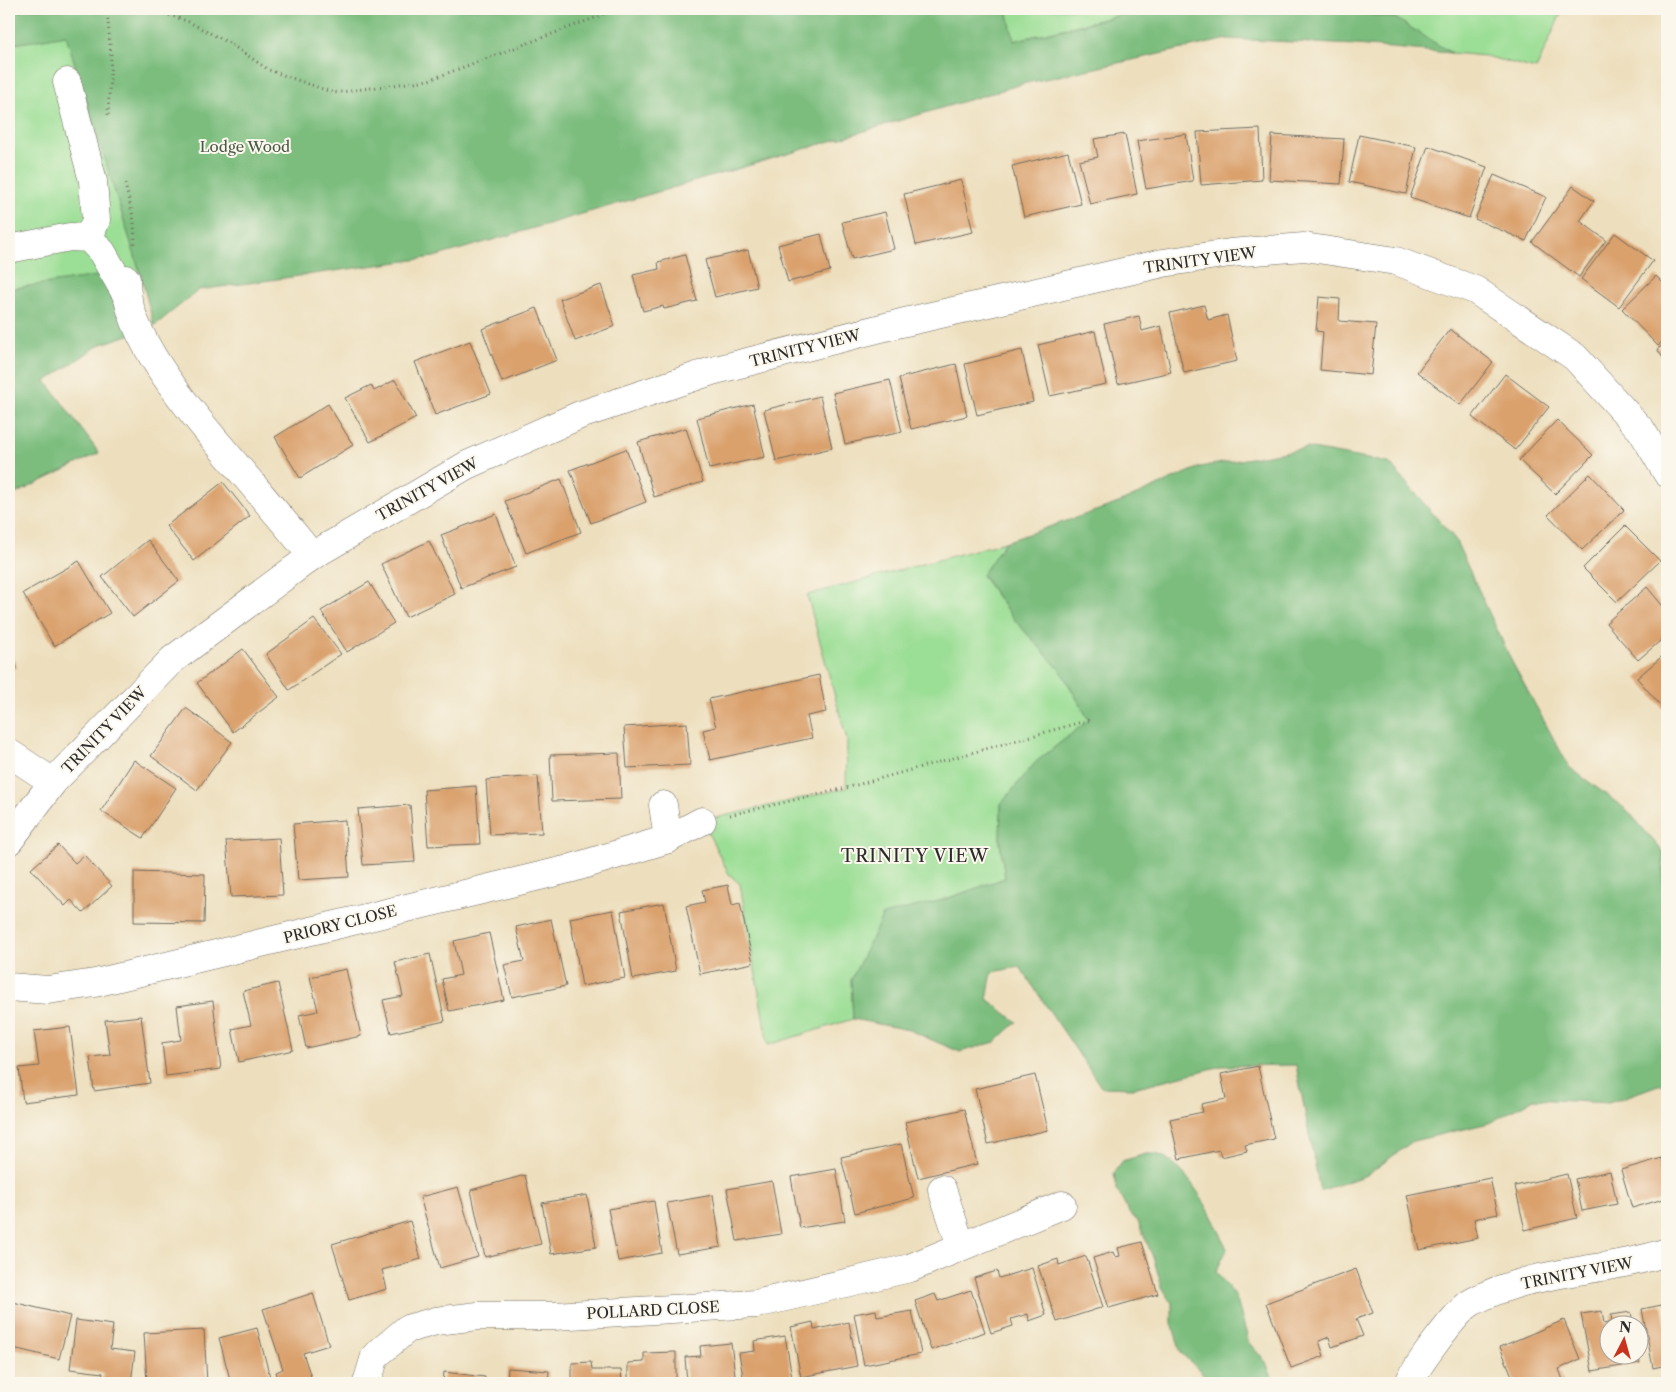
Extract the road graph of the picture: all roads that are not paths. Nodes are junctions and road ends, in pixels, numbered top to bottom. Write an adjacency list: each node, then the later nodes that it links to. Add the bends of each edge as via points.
1 (67, 82): 2 (street, via 93,181 96,220)
2 (89, 238): 3 (street, via 70,237); 5 (street, via 126,286 137,325 174,390)
3 (9, 249)
4 (1667, 472): 5 (street, TRINITY VIEW, via 1642,431 1575,357 1475,290 1396,260 1304,247 1163,263 901,323 712,371 580,415 467,465)
5 (312, 556): 7 (street, TRINITY VIEW, via 172,660)
6 (9, 754): 7 (street)
7 (53, 782): 11 (street, TRINITY VIEW)
8 (663, 805): 10 (street)
9 (702, 821): 10 (street, PRIORY CLOSE)
10 (668, 839): 12 (street, PRIORY CLOSE, via 569,869 95,983 48,990)
11 (9, 841)
12 (9, 987)
13 (942, 1189): 15 (street)
14 (1062, 1205): 15 (street, POLLARD CLOSE)
15 (962, 1246): 17 (street, POLLARD CLOSE, via 910,1268 756,1304 554,1316 478,1316 436,1321 407,1329 375,1356)
16 (1667, 1252): 18 (street, TRINITY VIEW, via 1638,1262 1523,1282 1470,1303 1438,1339)
17 (367, 1383)
18 (1409, 1383)

